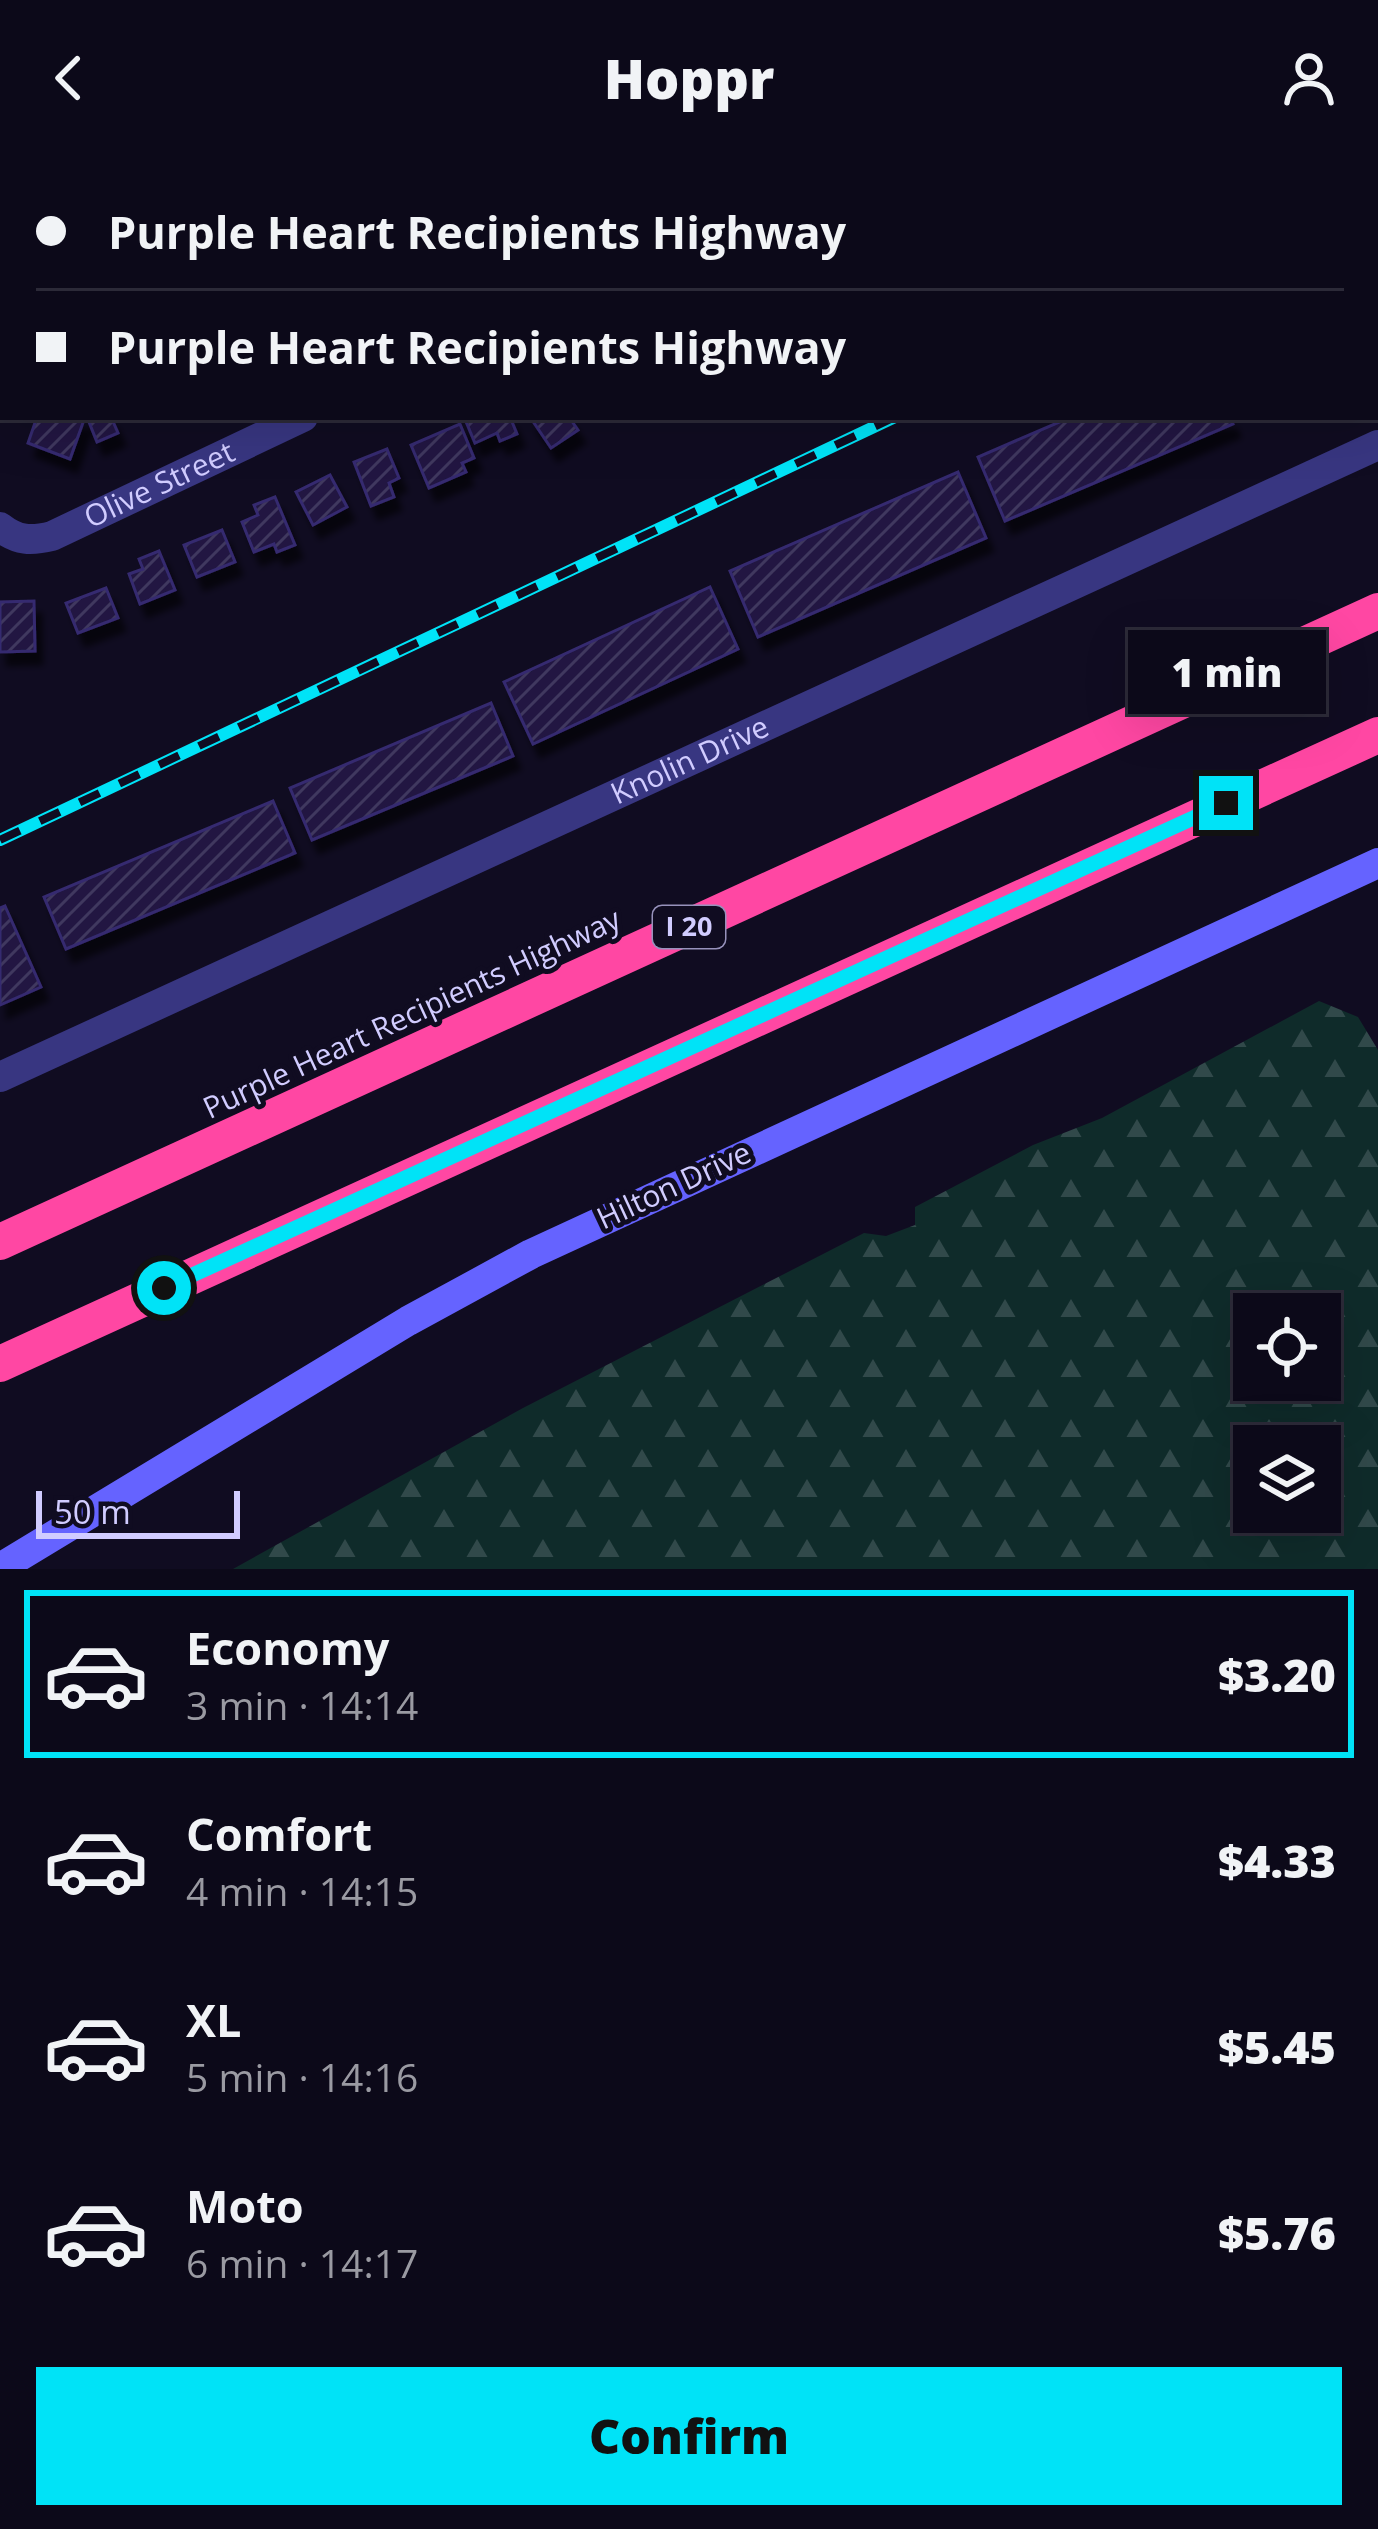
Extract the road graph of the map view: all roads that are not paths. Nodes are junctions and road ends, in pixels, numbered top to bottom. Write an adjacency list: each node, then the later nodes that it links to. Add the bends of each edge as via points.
1 (297, 420): 3 (street, Olive Street, via 52,536 34,541)
2 (1378, 445): 9 (street, Knolin Drive)
3 (6, 532)
4 (1378, 597): 6 (highway)
5 (1378, 611): 6 (highway, Purple Heart Recipients Highway / I 20)
6 (1210, 688): 10 (highway, Purple Heart Recipients Highway / I 20)
7 (1378, 735): 11 (highway)
8 (1378, 863): 12 (street, Hilton Drive, via 531,1255)
9 (0, 1077)
10 (0, 1242)
11 (0, 1364)
12 (0, 1568)

